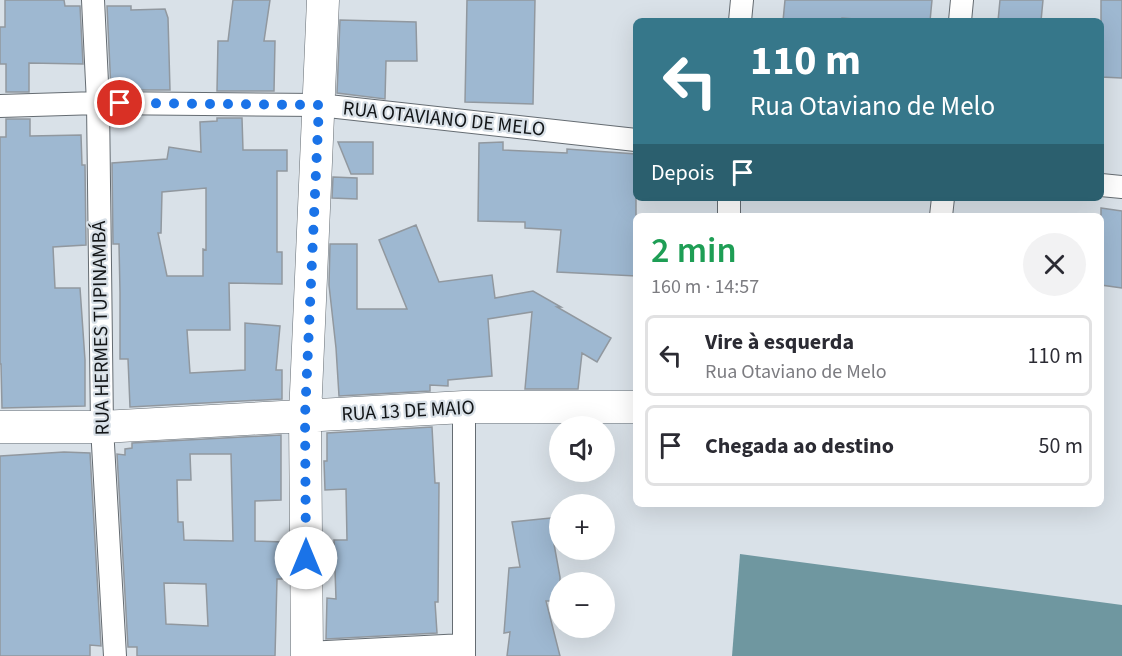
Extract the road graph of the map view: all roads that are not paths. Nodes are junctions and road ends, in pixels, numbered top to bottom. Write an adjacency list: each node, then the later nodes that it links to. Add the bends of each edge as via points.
1 (93, 0): 7 (street, RUA HERMES TUPINAMBÁ)
2 (323, 0): 8 (street)
3 (742, 0): 5 (street)
4 (962, 0): 6 (street)
5 (740, 18)
6 (960, 18)
7 (98, 103): 8 (street, RUA OTAVIANO DE MELO); 9 (street, RUA OTAVIANO DE MELO); 17 (street, RUA HERMES TUPINAMBÁ)
8 (319, 105): 10 (street, RUA OTAVIANO DE MELO); 15 (street)
9 (0, 106)
10 (633, 140)
11 (1104, 185): 12 (street)
12 (1122, 187)
13 (464, 407): 14 (street, RUA 13 DE MAIO); 15 (street, RUA 13 DE MAIO); 18 (street)
14 (633, 407)
15 (305, 416): 17 (street, RUA 13 DE MAIO); 19 (street)
16 (0, 427): 17 (street, RUA 13 DE MAIO)
17 (102, 427): 20 (street, RUA HERMES TUPINAMBÁ)
18 (464, 651): 19 (street)
19 (307, 654)
20 (115, 656)

